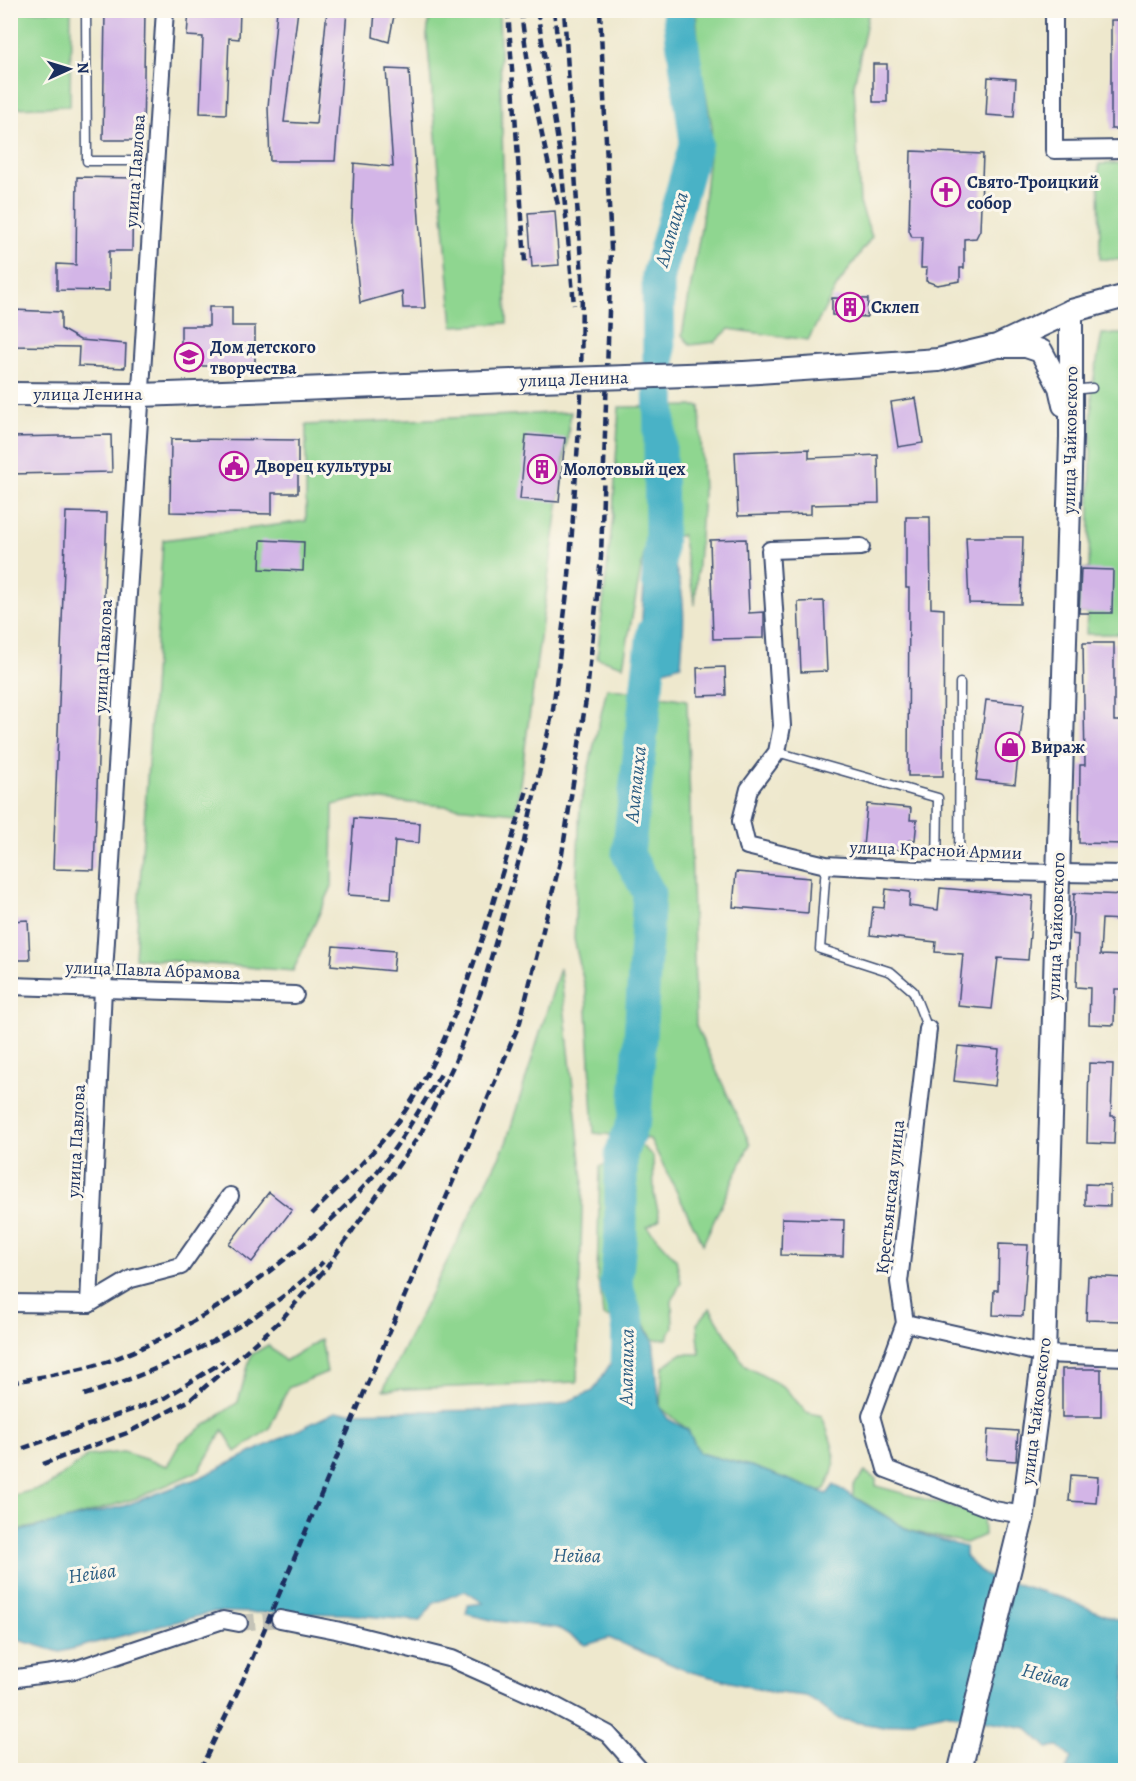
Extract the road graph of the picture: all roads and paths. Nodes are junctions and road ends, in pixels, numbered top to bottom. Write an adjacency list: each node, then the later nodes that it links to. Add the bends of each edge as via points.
1 (86, 10): 5 (lane, via 87,161)
2 (165, 10): 10 (street, улица Павлова)
3 (1054, 10): 4 (street, via 1054,150)
4 (1125, 149)
5 (141, 161)
6 (1125, 296): 7 (main road, улица Ленина)
7 (1071, 311): 8 (main road, улица Ленина); 11 (main road, улица Чайковского, via 1082,389)
8 (998, 346): 10 (main road, улица Ленина, bridge, via 938,360 744,373); 11 (main road, via 1026,346 1041,351 1060,387)
9 (10, 394): 10 (main road, улица Ленина)
10 (141, 395): 21 (street, улица Павлова)
11 (1071, 437): 18 (main road, улица Чайковского)
12 (861, 547): 14 (street, via 770,550 782,726)
13 (960, 683): 17 (lane)
14 (777, 752): 15 (street, улица Красной Армии, via 748,789 741,821 747,846); 16 (lane, via 938,798)
15 (826, 865): 16 (street, улица Красной Армии); 23 (lane, via 820,949 891,972 913,991)
16 (938, 871): 17 (street, улица Красной Армии)
17 (959, 871): 18 (street, улица Красной Армии)
18 (1058, 873): 19 (street, улица Красной Армии); 28 (main road, улица Чайковского)
19 (1125, 874)
20 (10, 986): 21 (street, улица Павла Абрамова)
21 (103, 988): 22 (street, улица Павла Абрамова); 26 (street, улица Павлова)
22 (295, 995)
23 (928, 1029): 27 (street, Крестьянская улица, via 899,1282)
24 (230, 1196): 26 (street, via 181,1266 131,1279)
25 (10, 1303): 26 (street)
26 (89, 1304)
27 (904, 1323): 28 (street); 30 (street, Крестьянская улица, via 871,1416 886,1469 994,1510)
28 (1044, 1354): 29 (street); 30 (main road, улица Чайковского)
29 (1125, 1357)
30 (1023, 1515): 35 (main road, улица Чайковского)
31 (280, 1619): 34 (street, via 452,1659 608,1734)
32 (239, 1623): 33 (street, via 223,1620 74,1670)
33 (10, 1679)
34 (640, 1770)
35 (960, 1770)

